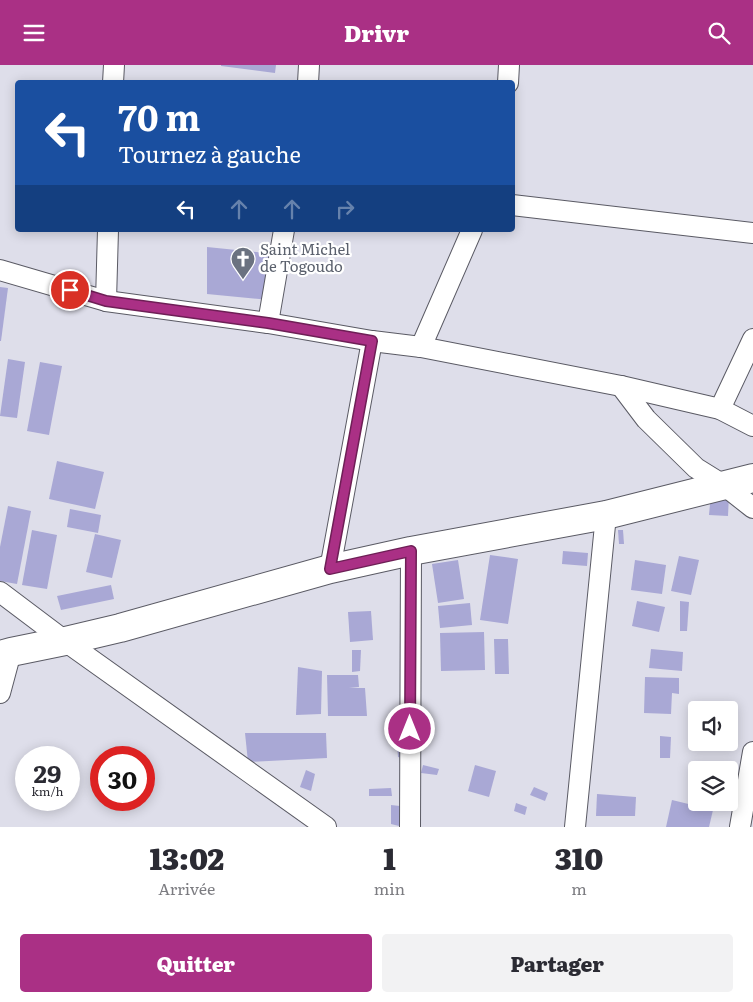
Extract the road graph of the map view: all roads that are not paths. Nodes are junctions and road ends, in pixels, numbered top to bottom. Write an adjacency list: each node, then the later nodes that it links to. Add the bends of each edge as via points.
1 (114, 65): 4 (street)
2 (309, 65): 5 (street)
3 (508, 65): 6 (street)
4 (113, 80)
5 (308, 80)
6 (508, 80)
7 (515, 205): 11 (street)
8 (108, 232): 13 (street)
9 (284, 232): 14 (street)
10 (471, 232): 17 (street)
11 (753, 233)
12 (0, 270): 13 (street)
13 (106, 301): 14 (street)
14 (268, 323): 16 (street)
15 (753, 339): 19 (street)
16 (372, 341): 17 (street); 26 (street)
17 (421, 347): 18 (street)
18 (621, 386): 19 (street); 22 (street, via 646,419 696,468)
19 (720, 409): 20 (street)
20 (753, 426)
21 (753, 478): 22 (main road)
22 (725, 486): 23 (street); 24 (main road)
23 (753, 508)
24 (606, 515): 25 (main road); 34 (street)
25 (411, 551): 26 (main road); 33 (street)
26 (330, 569): 28 (main road)
27 (0, 591): 28 (street)
28 (65, 641): 29 (main road); 32 (street)
29 (6, 653): 30 (street)
30 (0, 693)
31 (753, 752): 35 (street)
32 (326, 827)
33 (410, 827)
34 (575, 827)
35 (740, 827)

